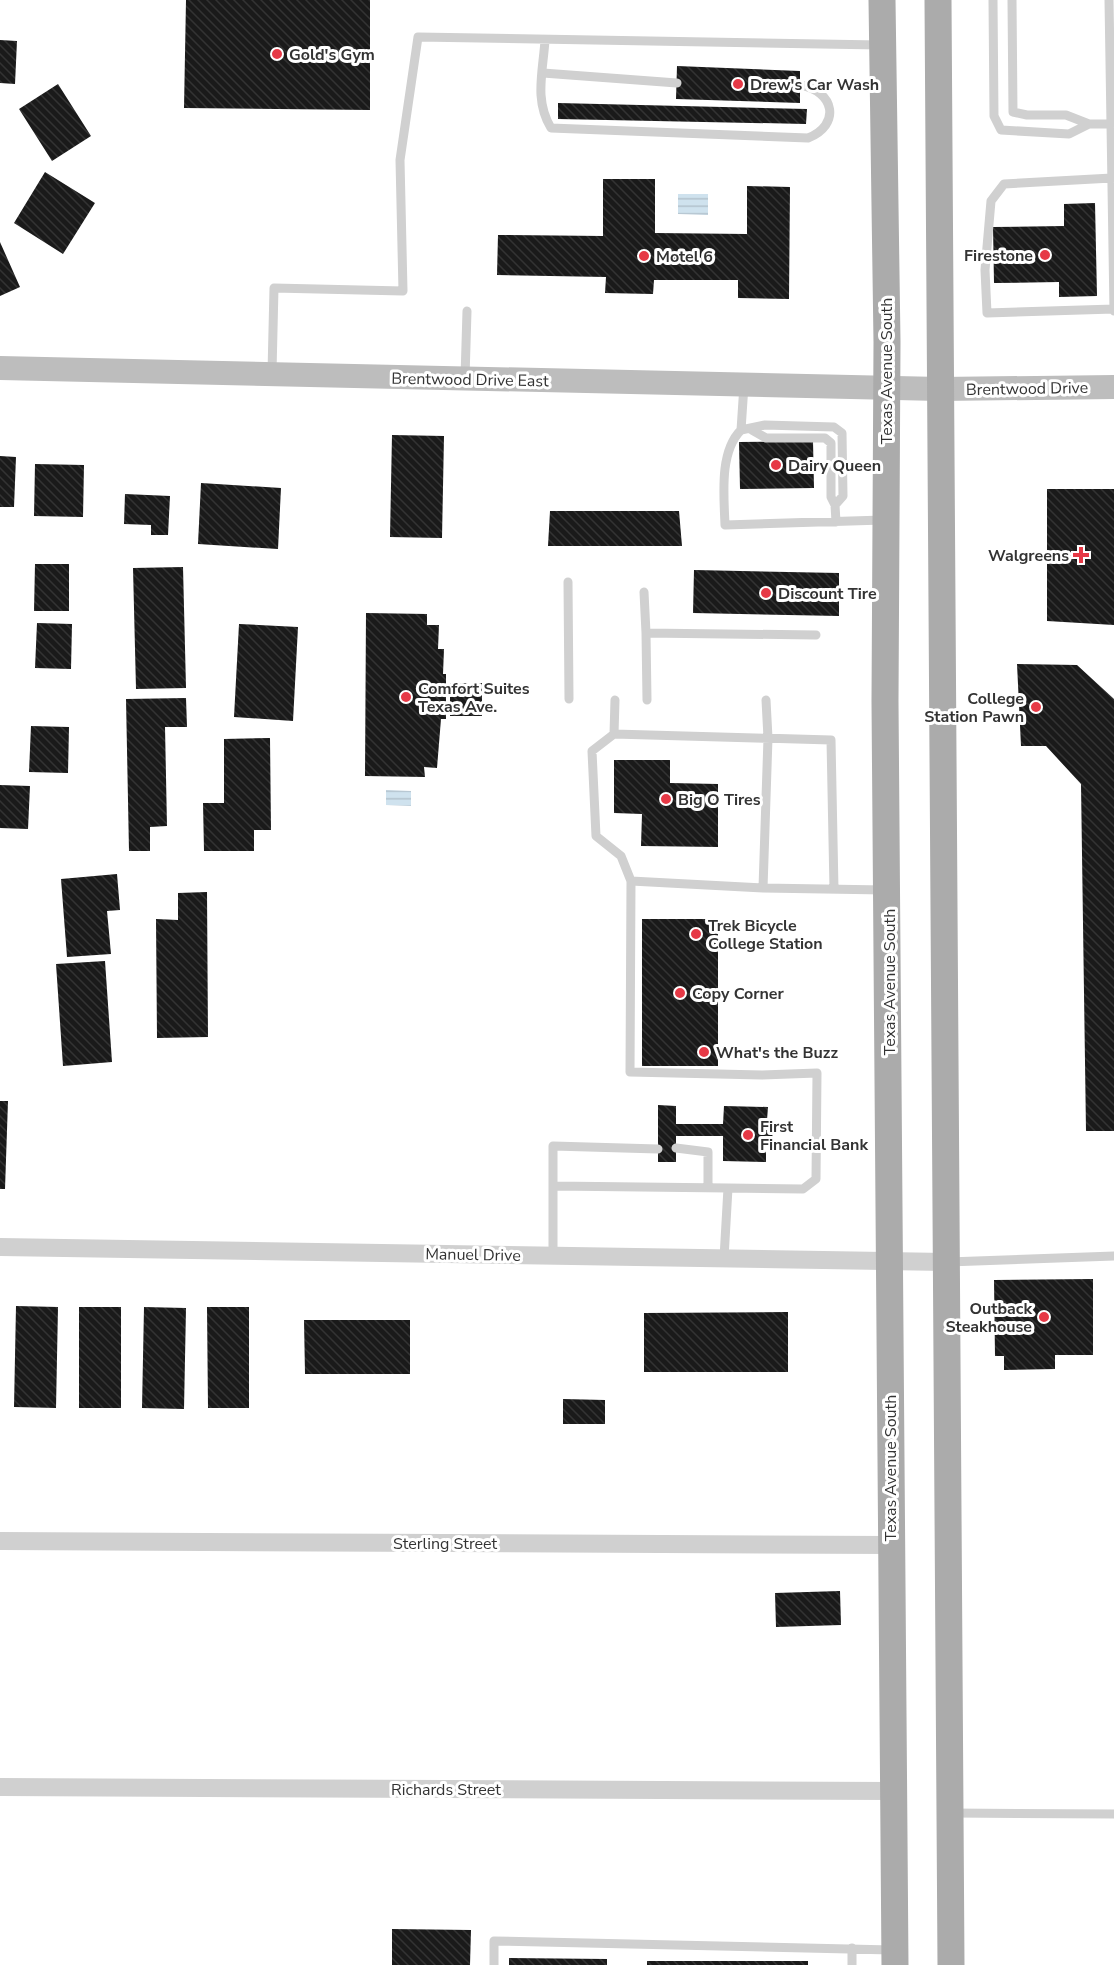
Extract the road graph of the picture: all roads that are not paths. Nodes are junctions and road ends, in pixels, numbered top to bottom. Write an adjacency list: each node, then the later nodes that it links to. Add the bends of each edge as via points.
1 (882, 0): 7 (main road, Texas Avenue South)
2 (938, 0): 23 (main road)
3 (993, 0): 11 (lane, via 994,116 1001,130 1069,134)
4 (1012, 0): 11 (lane, via 1013,112 1066,115)
5 (1109, 0): 12 (lane)
6 (545, 40): 7 (lane); 8 (lane); 18 (lane, via 418,37 400,160 403,291 274,288)
7 (882, 45): 21 (main road, Texas Avenue South)
8 (543, 73): 9 (lane); 10 (lane, via 538,89 543,115 551,128 808,138 825,128 829,106 816,88)
9 (677, 84)
10 (800, 86)
11 (1089, 124): 12 (lane)
12 (1111, 124): 13 (lane)
13 (1112, 178): 14 (lane); 15 (lane, via 1004,184 991,201 985,270 987,313)
14 (1113, 233): 15 (lane)
15 (1114, 310)
16 (467, 311): 19 (lane)
17 (0, 368): 18 (street, Brentwood Drive East)
18 (272, 374): 19 (street, Brentwood Drive East)
19 (465, 379): 20 (street, Brentwood Drive East)
20 (744, 385): 21 (street, Brentwood Drive East); 24 (lane)
21 (886, 387): 23 (street, Brentwood Drive East); 27 (main road, Texas Avenue South)
22 (1114, 387): 23 (street, Brentwood Drive)
23 (940, 389): 53 (main road)
24 (741, 430): 25 (lane); 28 (lane, via 732,439 723,485 725,525)
25 (752, 430): 26 (lane, via 766,438 825,438 831,443 831,497); 26 (lane, via 765,425 834,427 842,433 843,496)
26 (835, 506): 28 (lane)
27 (886, 520): 28 (lane); 42 (main road, Texas Avenue South)
28 (836, 522)
29 (568, 582): 33 (lane)
30 (645, 592): 31 (lane)
31 (646, 633): 32 (lane); 35 (lane)
32 (816, 635)
33 (569, 699)
34 (615, 700): 37 (lane)
35 (647, 700)
36 (766, 700): 38 (lane)
37 (614, 734): 38 (lane); 39 (lane, via 592,751 596,836 621,856)
38 (768, 738): 40 (lane); 41 (lane, via 831,740)
39 (631, 881): 40 (lane); 47 (lane, via 630,1072 817,1073 816,1179 803,1189)
40 (763, 888): 41 (lane)
41 (834, 889): 42 (lane)
42 (888, 890): 52 (main road, Texas Avenue South)
43 (676, 1148): 46 (lane, via 708,1152)
44 (658, 1149): 45 (lane, via 553,1146)
45 (553, 1186): 46 (lane); 49 (lane)
46 (708, 1188): 47 (lane)
47 (728, 1188): 51 (lane)
48 (0, 1247): 49 (street, Manuel Drive)
49 (554, 1256): 51 (street, Manuel Drive)
50 (1114, 1256): 53 (lane)
51 (724, 1258): 52 (street, Manuel Drive)
52 (889, 1261): 53 (street, Manuel Drive); 55 (main road, Texas Avenue South)
53 (946, 1262): 58 (main road)
54 (0, 1541): 55 (street, Sterling Street)
55 (891, 1545): 57 (main road, Texas Avenue South)
56 (0, 1787): 57 (street, Richards Street)
57 (892, 1791): 61 (main road, Texas Avenue South)
58 (950, 1813): 59 (lane); 64 (main road)
59 (1114, 1814)
60 (852, 1948): 61 (lane); 62 (lane, via 494,1941); 63 (lane)
61 (894, 1957)
62 (494, 1965)
63 (852, 1965)
64 (951, 1965)

